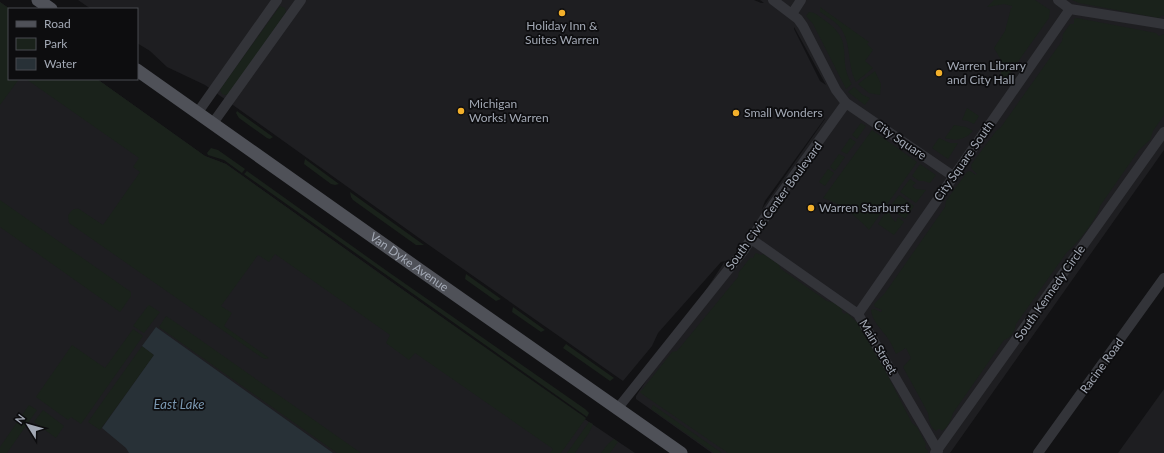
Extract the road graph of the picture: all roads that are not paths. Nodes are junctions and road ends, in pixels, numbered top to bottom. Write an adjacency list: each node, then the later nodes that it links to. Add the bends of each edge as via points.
1 (38, 0): 7 (main road)
2 (277, 0): 13 (street)
3 (301, 0): 14 (street)
4 (772, 0): 9 (street)
5 (801, 0): 9 (street)
6 (1058, 0): 8 (street)
7 (50, 8)
8 (1070, 9): 10 (street); 16 (street, City Square South)
9 (792, 14): 12 (street, via 803,26 836,90)
10 (1164, 24)
11 (138, 71): 13 (main road, Van Dyke Avenue)
12 (846, 103): 16 (street, City Square); 17 (street, South Civic Center Boulevard)
13 (198, 112): 14 (main road, Van Dyke Avenue)
14 (213, 123): 20 (main road, Van Dyke Avenue)
15 (1164, 132): 21 (street, South Kennedy Circle)
16 (954, 176): 19 (street, City Square South)
17 (751, 239): 19 (street, Main Street); 20 (street, South Civic Center Boulevard)
18 (1164, 278): 23 (street, Racine Road)
19 (858, 314): 21 (street, Main Street)
20 (618, 408): 22 (main road, Van Dyke Avenue)
21 (937, 452)
22 (681, 453)
23 (1038, 453)

